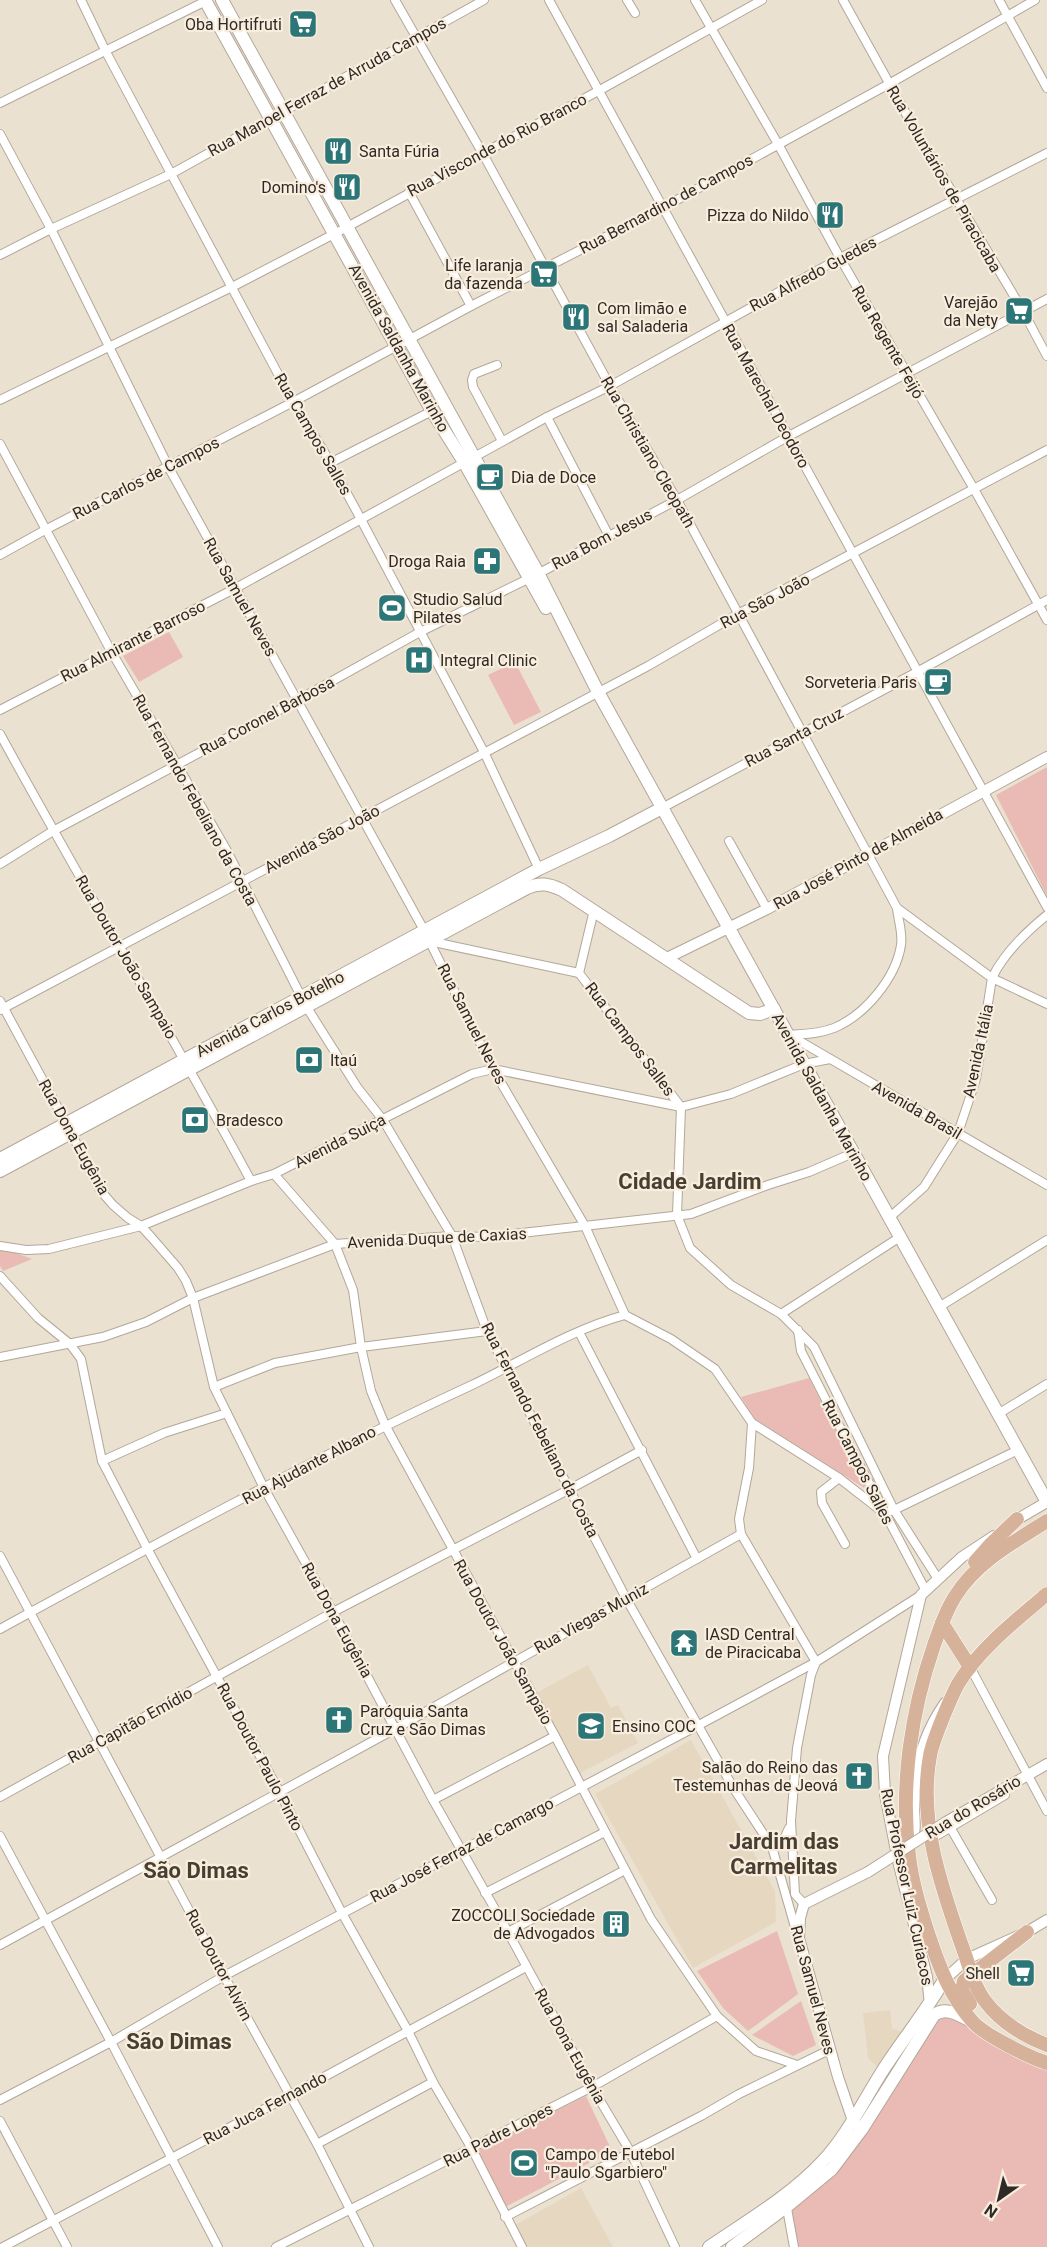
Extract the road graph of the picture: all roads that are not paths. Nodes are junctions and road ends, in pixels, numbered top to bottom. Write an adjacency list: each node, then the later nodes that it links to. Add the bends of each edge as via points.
1 (81, 0): 17 (street, Rua Campos Salles)
2 (206, 0): 17 (street); 23 (main road, Avenida Saldanha Marinho)
3 (222, 0): 22 (main road, Avenida Saldanha Marinho)
4 (395, 0): 16 (street, Rua Christiano Cleopath)
5 (483, 0): 16 (street, Rua Manoel Ferraz de Arruda Campos)
6 (549, 0): 20 (street, Rua Marechal Deodoro)
7 (627, 0): 13 (street)
8 (695, 0): 15 (street, Rua Regente Feijó)
9 (762, 0): 15 (street, Rua Visconde do Rio Branco)
10 (843, 0): 18 (street, Rua Voluntários de Piracicaba)
11 (999, 0): 14 (street)
12 (1035, 0): 14 (street, Rua Bernardino de Campos)
13 (635, 13)
14 (1007, 15): 18 (street, Rua Bernardino de Campos); 19 (street)
15 (711, 28): 20 (street, Rua Visconde do Rio Branco); 25 (street, Rua Regente Feijó)
16 (416, 37): 22 (street, Rua Manoel Ferraz de Arruda Campos); 27 (street, Rua Christiano Cleopath)
17 (106, 52): 21 (street); 28 (street, Rua Campos Salles)
18 (889, 84): 25 (street, Rua Bernardino de Campos); 30 (street, Rua Voluntários de Piracicaba)
19 (1047, 88)
20 (600, 90): 27 (street, Rua Visconde do Rio Branco); 31 (street, Rua Marechal Deodoro)
21 (0, 104)
22 (283, 114): 23 (street, Rua Manoel Ferraz de Arruda Campos); 32 (main road, Avenida Saldanha Marinho)
23 (270, 120): 28 (street, Rua Manoel Ferraz de Arruda Campos); 34 (main road, Avenida Saldanha Marinho)
24 (0, 134): 33 (street, Rua Samuel Neves)
25 (778, 144): 31 (street, Rua Bernardino de Campos); 36 (street, Rua Regente Feijó)
26 (1047, 153): 30 (street, Rua Alfredo Guedes)
27 (483, 154): 29 (street, Rua Visconde do Rio Branco); 37 (street, Rua Christiano Cleopath)
28 (171, 174): 33 (street, Rua Manoel Ferraz de Arruda Campos); 38 (street, Rua Campos Salles)
29 (409, 192): 32 (street, Rua Visconde do Rio Branco); 40 (street)
30 (956, 201): 36 (street, Rua Alfredo Guedes); 41 (street, Rua Voluntários de Piracicaba)
31 (664, 207): 37 (street, Rua Bernardino de Campos); 42 (street, Rua Marechal Deodoro)
32 (348, 226): 34 (street, Rua Visconde do Rio Branco); 43 (main road, Avenida Saldanha Marinho)
33 (51, 229): 35 (street, Rua Manoel Ferraz de Arruda Campos); 44 (street, Rua Samuel Neves)
34 (336, 233): 38 (street, Rua Visconde do Rio Branco); 43 (main road, Avenida Saldanha Marinho)
35 (0, 255)
36 (840, 258): 42 (street, Rua Alfredo Guedes); 47 (street, Rua Regente Feijó)
37 (546, 267): 40 (street, Rua Bernardino de Campos); 48 (street, Rua Christiano Cleopath)
38 (232, 287): 44 (street, Rua Visconde do Rio Branco); 50 (street, Rua Campos Salles)
39 (1047, 299): 41 (street, Rua Bom Jesus)
40 (471, 306): 43 (street, Rua Bernardino de Campos)
41 (1023, 311): 45 (street, Rua Voluntários de Piracicaba); 47 (street, Rua Bom Jesus)
42 (725, 322): 48 (street, Rua Alfredo Guedes); 53 (street, Rua Marechal Deodoro)
43 (404, 344): 50 (street, Rua Bernardino de Campos); 51 (main road, Avenida Saldanha Marinho); 57 (main road, Avenida Saldanha Marinho)
44 (110, 346): 49 (street, Rua Visconde do Rio Branco); 59 (street, Rua Samuel Neves)
45 (1047, 356)
46 (497, 365): 54 (street, via 474,374 472,380)
47 (906, 374): 53 (street, Rua Bom Jesus); 60 (street, Rua Regente Feijó)
48 (610, 386): 52 (street, Rua Alfredo Guedes); 61 (street, Rua Christiano Cleopath)
49 (0, 400)
50 (293, 402): 58 (street, Rua Campos Salles); 59 (street, Rua Carlos de Campos)
51 (432, 411): 57 (main road, Avenida Saldanha Marinho); 58 (street)
52 (547, 417): 54 (street, Rua Alfredo Guedes); 64 (street)
53 (788, 437): 61 (street, Rua Bom Jesus); 65 (street, Rua Marechal Deodoro)
54 (502, 441): 57 (street, Rua Alfredo Guedes)
55 (0, 444): 63 (street, Rua Fernando Febeliano da Costa)
56 (1047, 450): 60 (street, Rua São João)
57 (469, 460): 62 (street, Rua Alfredo Guedes); 67 (main road, Avenida Saldanha Marinho)
58 (330, 463): 62 (street, Rua Campos Salles)
59 (169, 468): 63 (street, Rua Carlos de Campos); 68 (street, Rua Samuel Neves)
60 (974, 489): 65 (street, Rua São João); 69 (street, Rua Regente Feijó)
61 (677, 500): 64 (street, Rua Bom Jesus); 70 (street, Rua Christiano Cleopath)
62 (360, 519): 68 (street, Rua Almirante Barroso); 72 (street, Rua Campos Salles)
63 (45, 530): 66 (street, Rua Carlos de Campos); 73 (street, Rua Fernando Febeliano da Costa)
64 (609, 536): 67 (street, Rua Bom Jesus)
65 (854, 553): 70 (street, Rua São João); 74 (street, Rua Marechal Deodoro)
66 (0, 555)
67 (534, 576): 72 (street, Rua Coronel Barbosa); 75 (main road, Avenida Saldanha Marinho)
68 (234, 589): 73 (street, Rua Almirante Barroso); 76 (street, Rua Samuel Neves)
69 (1043, 603): 71 (street, Rua Regente Feijó); 74 (street, Rua Santa Cruz)
70 (738, 614): 75 (street, Rua São João); 78 (street, Rua Christiano Cleopath)
71 (1047, 620)
72 (420, 632): 76 (street, Rua Coronel Barbosa); 80 (street, Rua Campos Salles)
73 (111, 651): 77 (street, Rua Almirante Barroso); 82 (street, Rua Fernando Febeliano da Costa)
74 (917, 672): 78 (street, Rua Santa Cruz); 83 (street, Rua Marechal Deodoro)
75 (598, 692): 80 (street, Rua São João); 84 (main road, Avenida Saldanha Marinho)
76 (298, 700): 82 (street, Rua Coronel Barbosa); 85 (street, Rua Samuel Neves)
77 (0, 710)
78 (801, 733): 84 (street, Rua Santa Cruz); 88 (street, Rua Christiano Cleopath)
79 (0, 734): 86 (street, Rua Doutor João Sampaio)
80 (484, 752): 85 (street, Avenida São João); 90 (street, Rua Campos Salles)
81 (1047, 757): 83 (street, Rua José Pinto de Almeida)
82 (176, 764): 86 (street, Rua Coronel Barbosa); 91 (street, Rua Fernando Febeliano da Costa)
83 (984, 791): 88 (street, Rua José Pinto de Almeida); 94 (street, Rua Marechal Deodoro)
84 (662, 808): 90 (main road, Rua Santa Cruz); 99 (main road, Avenida Saldanha Marinho)
85 (363, 817): 91 (street, Avenida São João); 100 (street, Rua Samuel Neves)
86 (54, 831): 89 (street, Rua Coronel Barbosa); 101 (street, Rua Doutor João Sampaio)
87 (729, 841): 96 (street)
88 (868, 854): 95 (street, Rua Christiano Cleopath); 96 (street, Rua José Pinto de Almeida)
89 (0, 864)
90 (545, 867): 92 (main road); 93 (main road); 100 (main road, Avenida Carlos Botelho)
91 (243, 882): 101 (street, Avenida São João); 105 (street, Rua Fernando Febeliano da Costa)
92 (553, 885): 93 (main road); 97 (main road)
93 (527, 888): 100 (main road, Avenida Carlos Botelho)
94 (1047, 907)
95 (897, 908): 104 (street); 109 (street, via 902,944 888,981 844,1023 814,1033)
96 (767, 909): 99 (street, Rua José Pinto de Almeida)
97 (594, 910): 102 (main road); 103 (street, Rua Campos Salles)
98 (1047, 915): 104 (street, Avenida Itália, via 999,963)
99 (728, 927): 102 (street, Rua José Pinto de Almeida); 108 (main road, Avenida Saldanha Marinho)
100 (427, 936): 103 (street); 105 (main road, Avenida Carlos Botelho); 113 (street, Rua Samuel Neves)
101 (121, 946): 107 (street, Avenida São João); 111 (street, Rua Doutor João Sampaio)
102 (667, 958): 108 (main road, via 749,1013)
103 (579, 973): 114 (street, Rua Campos Salles)
104 (992, 978): 106 (street); 117 (street, Avenida Itália, via 976,1079)
105 (303, 1002): 111 (main road, Avenida Carlos Botelho); 115 (street, Rua Fernando Febeliano da Costa, via 357,1087)
106 (1047, 1004)
107 (1, 1006): 116 (street, Rua Dona Eugênia)
108 (774, 1009): 109 (main road, Avenida Saldanha Marinho)
109 (788, 1035): 110 (street, Avenida Brasil); 112 (main road, Avenida Saldanha Marinho)
110 (830, 1059): 112 (street); 117 (street, Avenida Brasil)
111 (188, 1064): 116 (main road, Avenida Carlos Botelho); 122 (street, Rua Doutor João Sampaio)
112 (804, 1064): 114 (street, via 731,1094); 118 (main road, Avenida Saldanha Marinho)
113 (493, 1069): 114 (street, Avenida Suiça); 115 (street, Avenida Suiça, via 472,1074); 127 (street, Rua Samuel Neves)
114 (681, 1107): 124 (street, Rua Campos Salles)
115 (383, 1120): 121 (street, Avenida Suiça); 128 (street, Rua Fernando Febeliano da Costa)
116 (68, 1127): 119 (main road, Avenida Carlos Botelho); 120 (main road, Avenida Carlos Botelho); 126 (street, Rua Dona Eugênia, via 105,1198)
117 (958, 1133): 123 (street, Avenida Brasil); 125 (street, Avenida Itália, via 924,1187)
118 (853, 1152): 124 (street, Avenida Duque de Caxias, via 723,1203); 125 (main road, Avenida Saldanha Marinho)
119 (0, 1159)
120 (0, 1171)
121 (274, 1174): 122 (street, Avenida Suiça); 131 (street, Rua Doutor João Sampaio)
122 (251, 1181): 126 (street, Avenida Suiça)
123 (1047, 1185)
124 (677, 1215): 127 (street, Avenida Duque de Caxias); 136 (street, Rua Campos Salles, via 690,1248 730,1285)
125 (889, 1218): 129 (main road, Avenida Saldanha Marinho)
126 (141, 1226): 132 (street, Avenida Suiça, via 49,1249); 134 (street, Rua Dona Eugênia, via 178,1268)
127 (585, 1226): 128 (street, Avenida Duque de Caxias, via 485,1237); 137 (street, Rua Samuel Neves)
128 (452, 1236): 131 (street, Avenida Duque de Caxias); 139 (street, Rua Fernando Febeliano da Costa)
129 (900, 1237): 135 (main road, Avenida Saldanha Marinho); 136 (street)
130 (1047, 1240): 135 (street)
131 (335, 1244): 134 (street, Avenida Duque de Caxias); 142 (street, Rua Doutor João Sampaio, via 353,1290)
132 (0, 1246)
133 (0, 1276): 141 (street, Rua Doutor Paulo Pinto, via 38,1318)
134 (193, 1298): 141 (street, Avenida Duque de Caxias, via 146,1322); 146 (street, Rua Dona Eugênia)
135 (939, 1307): 148 (main road, Avenida Saldanha Marinho)
136 (781, 1314): 138 (street, Rua Campos Salles)
137 (625, 1315): 140 (street, Rua Ajudante Albano); 149 (street, via 671,1339 715,1369)
138 (798, 1329): 151 (street, Rua Campos Salles, via 814,1347); 152 (street, Rua Campos Salles, via 801,1351)
139 (488, 1331): 142 (street); 144 (street, Rua Fernando Febeliano da Costa)
140 (579, 1332): 144 (street, Rua Ajudante Albano); 153 (street)
141 (70, 1344): 143 (street, Avenida Duque de Caxias); 155 (street, Rua Doutor Paulo Pinto, via 81,1359)
142 (361, 1347): 146 (street, via 275,1364); 150 (street, Rua Doutor João Sampaio, via 371,1391)
143 (0, 1357)
144 (507, 1369): 150 (street, Rua Ajudante Albano); 158 (street, Rua Fernando Febeliano da Costa)
145 (1047, 1384): 148 (street)
146 (214, 1387): 147 (street, Rua Dona Eugênia)
147 (227, 1413): 155 (street, via 164,1433); 157 (street, Rua Dona Eugênia)
148 (998, 1414): 154 (main road, Avenida Saldanha Marinho)
149 (752, 1423): 156 (street); 164 (street, via 749,1468 739,1519)
150 (385, 1425): 157 (street, Rua Ajudante Albano); 167 (street, Rua Doutor João Sampaio)
151 (858, 1440): 152 (street); 160 (street, Rua Campos Salles)
152 (849, 1445): 161 (street, Rua Campos Salles)
153 (642, 1450): 158 (street, Rua Capitão Emídio); 169 (street)
154 (1018, 1450): 159 (main road, Avenida Saldanha Marinho); 160 (street)
155 (102, 1461): 166 (street, Rua Doutor Paulo Pinto)
156 (839, 1478): 161 (street); 165 (street, via 821,1491 822,1503)
157 (264, 1488): 166 (street, Rua Ajudante Albano); 175 (street, Rua Dona Eugênia)
158 (570, 1489): 167 (street, Rua Capitão Emídio); 174 (street, Rua Fernando Febeliano da Costa)
159 (1047, 1502): 162 (street)
160 (894, 1510): 161 (street); 170 (street, Rua Campos Salles)
161 (884, 1513): 171 (street, Rua Campos Salles)
162 (1017, 1519): 170 (street, via 962,1557); 173 (main road, via 978,1557)
163 (1047, 1521): 173 (main road, via 989,1558)
164 (741, 1534): 169 (street, Rua Viegas Muniz); 180 (street)
165 (845, 1544)
166 (148, 1550): 176 (street, Rua Ajudante Albano); 182 (street, Rua Doutor Paulo Pinto)
167 (452, 1550): 175 (street, Rua Capitão Emídio); 179 (street, Rua Doutor João Sampaio)
168 (0, 1556): 176 (street, Rua Doutor Alvim)
169 (697, 1560): 174 (street, Rua Viegas Muniz)
170 (938, 1579): 171 (street)
171 (923, 1593): 180 (street, Rua José Ferraz de Camargo); 206 (street, Rua Professor Luiz Curiacos, via 883,1756 885,1794)
172 (1047, 1594): 181 (main road)
173 (956, 1595): 177 (main road)
174 (627, 1599): 179 (street, Rua Viegas Muniz); 184 (street, Rua Fernando Febeliano da Costa)
175 (333, 1612): 182 (street, Rua Capitão Emídio); 185 (street, Rua Dona Eugênia)
176 (29, 1613): 178 (street, Rua Ajudante Albano); 187 (street, Rua Doutor Alvim)
177 (942, 1623): 181 (main road); 211 (main road, via 918,1701 907,1769 909,1857)
178 (0, 1629)
179 (513, 1660): 185 (street, Rua Viegas Muniz); 186 (street, Rua Doutor João Sampaio)
180 (816, 1662): 184 (street, Rua José Ferraz de Camargo); 196 (street, Rua Samuel Neves, via 797,1748)
181 (970, 1667): 183 (main road); 189 (street)
182 (217, 1677): 187 (street, Rua Capitão Emídio); 191 (street, Rua Doutor Paulo Pinto)
183 (957, 1685): 200 (main road, via 930,1755 926,1798); 201 (street, via 936,1715 923,1745 916,1774 916,1831)
184 (697, 1726): 190 (street, Rua José Ferraz de Camargo); 202 (street, Rua Fernando Febeliano da Costa)
185 (395, 1729): 191 (street, Rua Viegas Muniz); 194 (street, Rua Dona Eugênia)
186 (555, 1736): 190 (street, Rua Doutor João Sampaio); 194 (street)
187 (100, 1742): 193 (street, Rua Capitão Emídio); 204 (street, Rua Doutor Alvim)
188 (1047, 1764): 189 (street, Rua do Rosário)
189 (1027, 1775): 195 (street); 197 (street, Rua do Rosário)
190 (582, 1787): 198 (street, Rua Doutor João Sampaio); 203 (street, Rua José Ferraz de Camargo)
191 (279, 1791): 204 (street, Rua Viegas Muniz); 210 (street, Rua Doutor Paulo Pinto)
192 (1005, 1795): 197 (street)
193 (0, 1797)
194 (433, 1800): 203 (street, Rua Dona Eugênia)
195 (1047, 1811)
196 (791, 1821): 202 (street, via 784,1839); 209 (street, Rua Samuel Neves, via 795,1894)
197 (948, 1825): 200 (street); 201 (street, Rua do Rosário, bridge); 208 (street)
198 (605, 1832): 205 (street, Rua Doutor João Sampaio); 207 (street)
199 (0, 1836): 213 (street)
200 (931, 1839): 218 (main road)
201 (911, 1845): 209 (street, Rua do Rosário, bridge)
202 (772, 1847): 216 (street, Rua Samuel Neves)
203 (462, 1849): 207 (street, Rua Dona Eugênia); 210 (street, Rua José Ferraz de Camargo)
204 (161, 1856): 213 (street, Rua Viegas Muniz); 221 (street, Rua Doutor Alvim)
205 (625, 1870): 214 (street); 224 (street, Rua Doutor João Sampaio, via 651,1919)
206 (906, 1888): 211 (main road); 223 (street, Rua Professor Luiz Curiacos)
207 (485, 1893): 214 (street, Rua Dona Eugênia)
208 (992, 1900)
209 (804, 1904): 216 (street)
210 (342, 1913): 221 (street, Rua José Ferraz de Camargo); 226 (street, Rua Doutor Paulo Pinto)
211 (922, 1915): 222 (main road)
212 (1047, 1920): 215 (street)
213 (46, 1921): 217 (street, Rua Viegas Muniz); 228 (street)
214 (508, 1932): 219 (street, Rua Dona Eugênia)
215 (1027, 1932): 218 (street); 220 (main road)
216 (799, 1938): 230 (street, Rua Samuel Neves)
217 (0, 1945)
218 (967, 1959): 220 (main road); 222 (street)
219 (526, 1967): 226 (street, Rua Juca Fernando); 234 (street, Rua Dona Eugênia)
220 (971, 1974): 227 (main road, via 962,1990); 229 (main road, via 996,2013)
221 (224, 1976): 228 (street, Rua José Ferraz de Camargo); 235 (street, Rua Doutor Alvim)
222 (945, 1980): 223 (main road); 225 (main road)
223 (930, 2004): 238 (main road, via 884,2068)
224 (717, 2016): 232 (street, Rua Doutor João Sampaio, via 756,2051); 234 (street, Rua Padre Lopes)
225 (973, 2022): 227 (main road); 238 (main road, via 947,2010 934,2015)
226 (408, 2031): 233 (street, Rua Doutor Paulo Pinto); 235 (street, Rua Juca Fernando)
227 (993, 2035): 231 (main road)
228 (111, 2042): 236 (street, Rua José Ferraz de Camargo); 242 (street)
229 (1047, 2045)
230 (829, 2050): 232 (street); 238 (street, Rua Samuel Neves)
231 (1047, 2063)
232 (797, 2065): 241 (street)
233 (433, 2082): 239 (street); 240 (street, Rua Doutor Paulo Pinto)
234 (592, 2087): 240 (street, Rua Padre Lopes); 241 (street, Rua Dona Eugênia)
235 (290, 2096): 239 (street, Rua Doutor Alvim); 242 (street, Rua Juca Fernando)
236 (0, 2100)
237 (0, 2121): 247 (street)
238 (857, 2125): 243 (main road); 244 (main road, via 832,2169)
239 (317, 2144): 245 (street, Rua Doutor Alvim)
240 (472, 2149): 245 (street, Rua Padre Lopes); 246 (street, Rua Doutor Paulo Pinto)
241 (630, 2151): 246 (street); 254 (street, Rua Dona Eugênia)
242 (171, 2158): 247 (street, Rua Juca Fernando); 250 (street)
243 (786, 2194): 244 (street); 255 (main road)
244 (786, 2207): 256 (main road); 257 (street)
245 (350, 2211): 251 (street, Rua Padre Lopes); 252 (street, Rua Doutor Alvim)
246 (505, 2217): 253 (street, Rua Doutor Paulo Pinto)
247 (54, 2220): 248 (street, Rua Juca Fernando); 249 (street)
248 (3, 2247)
249 (68, 2247)
250 (218, 2247)
251 (276, 2247)
252 (369, 2247)
253 (522, 2247)
254 (675, 2247)
255 (709, 2247)
256 (732, 2247)
257 (794, 2247)

